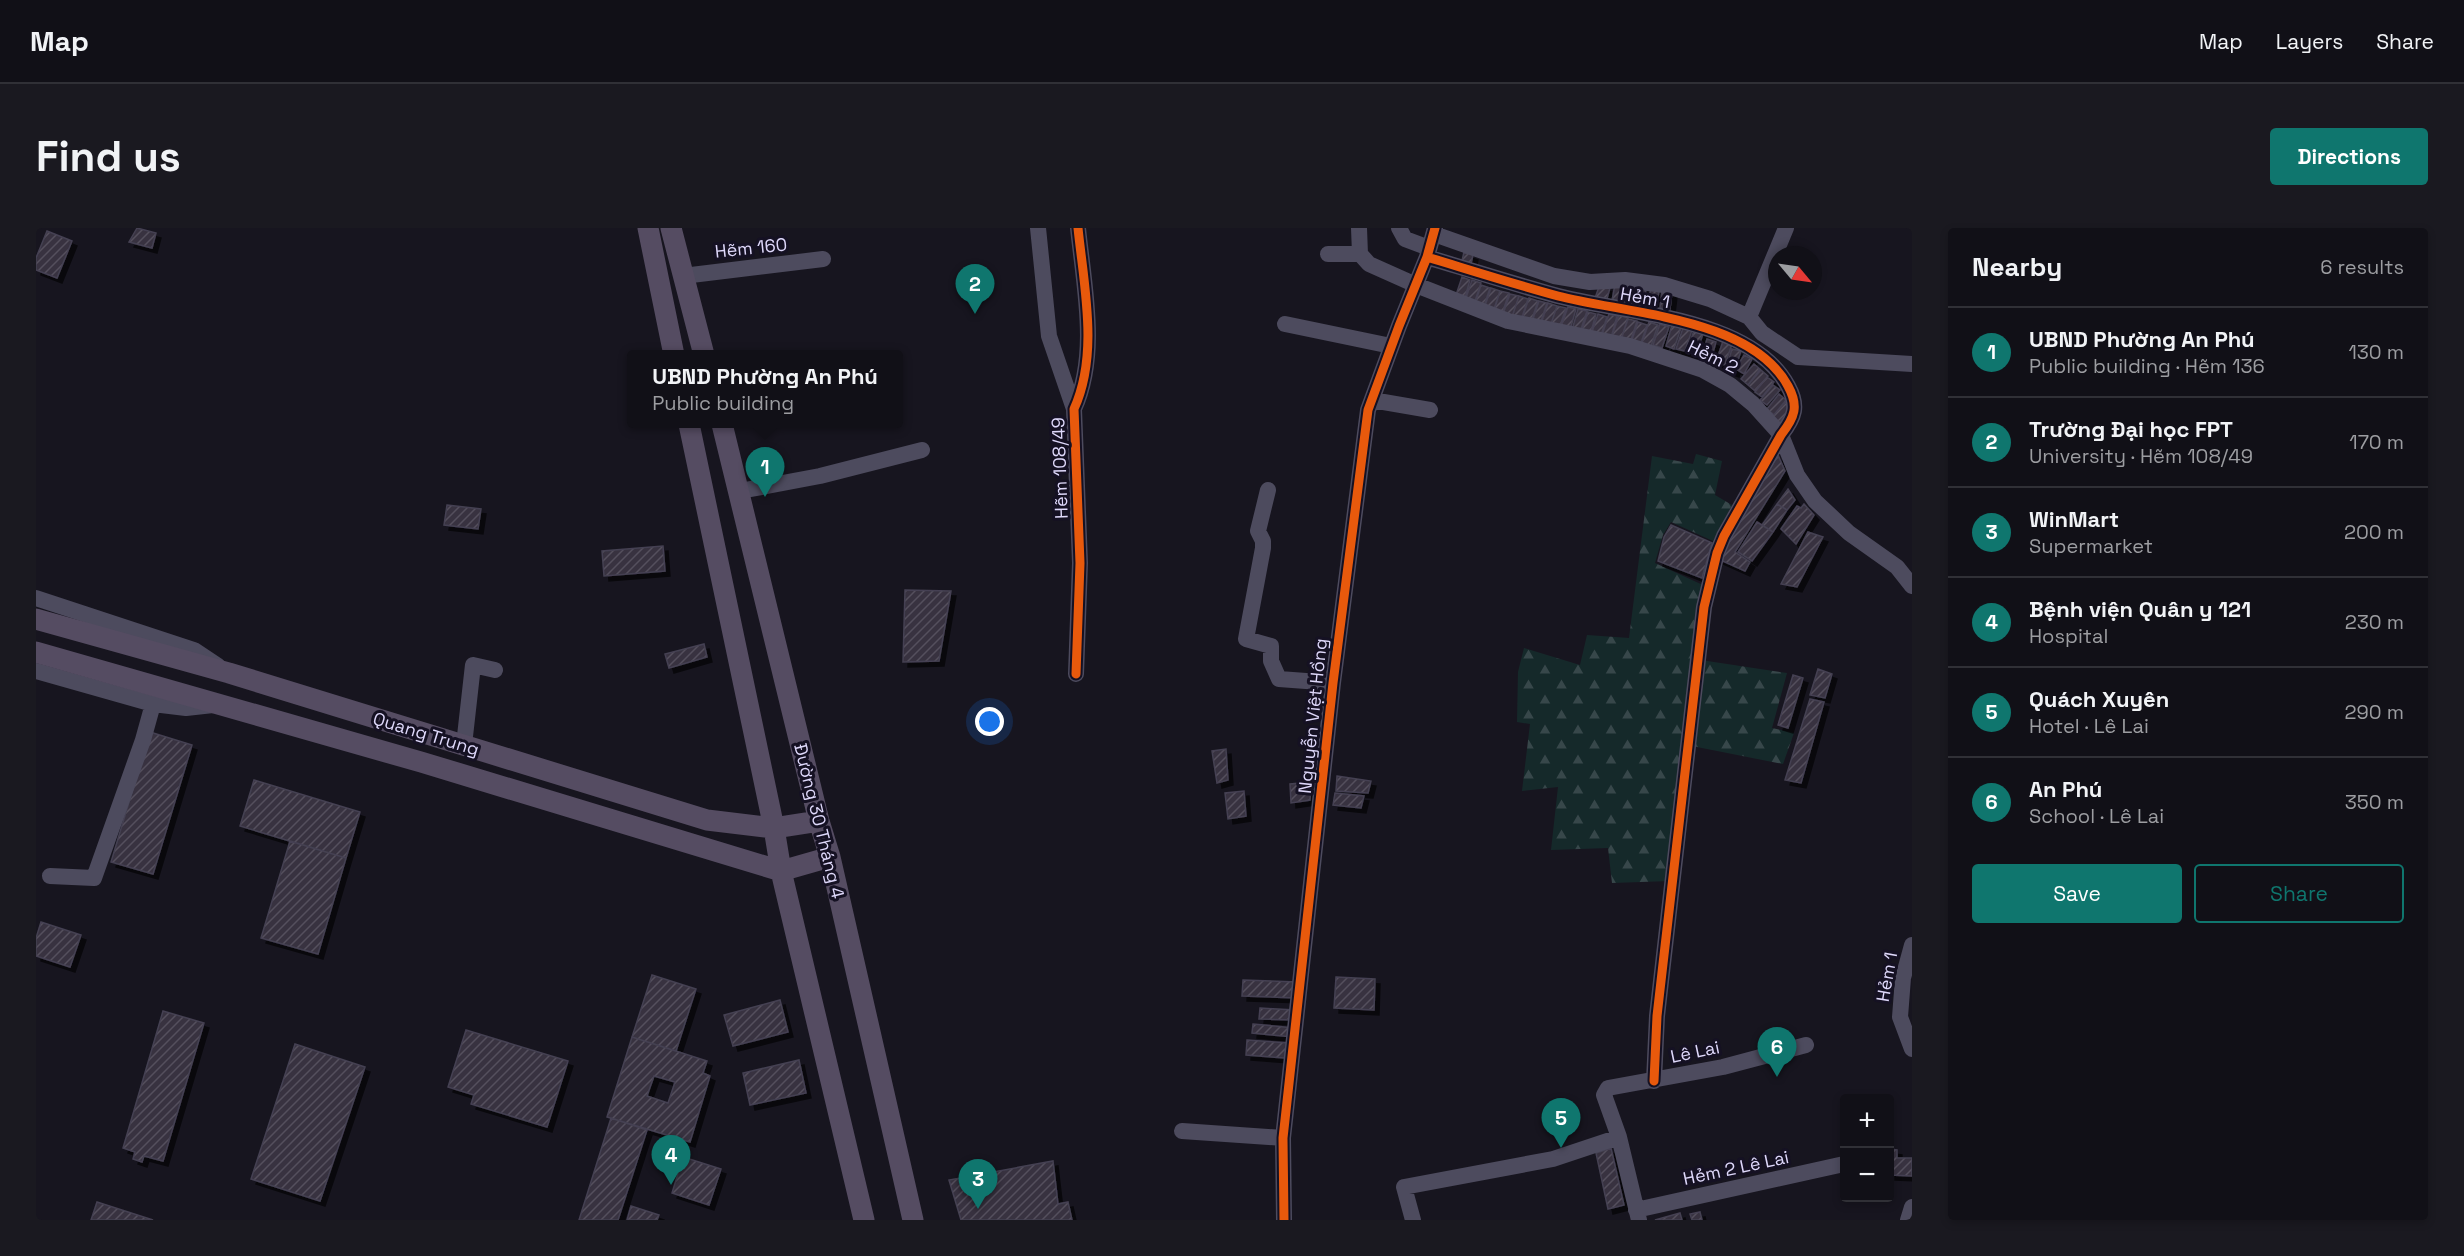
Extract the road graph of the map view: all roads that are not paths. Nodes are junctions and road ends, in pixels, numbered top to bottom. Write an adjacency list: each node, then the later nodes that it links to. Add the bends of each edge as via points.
1 (648, 228): 17 (main road)
2 (671, 228): 12 (main road)
3 (1038, 228): 21 (street, via 1049,336)
4 (1078, 228): 21 (street, Hẽm 108/49, via 1088,351)
5 (1359, 228): 10 (street)
6 (1399, 228): 8 (street, via 1405,239)
7 (1786, 228): 14 (street)
8 (1431, 242): 13 (street, Nguyễn Việt Hồng); 14 (street, via 1554,276 1590,282 1625,280 1664,285 1710,298); 25 (street, Hẻm 1, via 1557,296 1688,322 1749,345 1777,369 1796,404 1795,413)
9 (1328, 254): 10 (street)
10 (1360, 254): 13 (street, via 1369,264)
11 (823, 259): 12 (street, Hẽm 160)
12 (683, 276): 18 (main road)
13 (1416, 285): 16 (street, Nguyễn Việt Hồng); 25 (street, Hẻm 2, via 1508,321 1630,346 1703,370 1753,404)
14 (1749, 317): 19 (street, via 1762,333 1798,357)
15 (1285, 324): 16 (street)
16 (1391, 346): 20 (street, Nguyễn Việt Hồng)
17 (673, 350)
18 (703, 350)
19 (1912, 364)
20 (1372, 400): 22 (street); 37 (street, Nguyễn Việt Hồng)
21 (1074, 410): 36 (street, Hẽm 108/49, via 1080,563)
22 (1430, 410)
23 (690, 428): 42 (main road)
24 (723, 428): 27 (main road, Đường 30 Tháng 4)
25 (1781, 435): 29 (street, Hẻm 2, via 1797,475 1815,501 1849,533 1897,567); 49 (street, via 1724,536 1704,607 1657,1016)
26 (922, 450): 27 (street, via 819,476)
27 (740, 490): 41 (main road, Đường 30 Tháng 4)
28 (1268, 490): 37 (street, via 1258,531 1263,548 1246,639 1271,646 1271,661 1279,679)
29 (1912, 586)
30 (36, 598): 35 (street, via 194,650)
31 (36, 619): 35 (main road, Quang Trung)
32 (36, 652): 38 (main road, Quang Trung)
33 (495, 670): 40 (street, via 473,665)
34 (36, 671): 39 (street, Quang Trung)
35 (226, 673): 40 (main road, Quang Trung)
36 (1076, 674)
37 (1333, 683): 52 (street, Nguyễn Việt Hồng)
38 (217, 703): 39 (street, Quang Trung, via 186,708); 44 (main road, Quang Trung)
39 (153, 704): 45 (street, via 94,878)
40 (464, 745): 42 (main road, Quang Trung, via 707,820)
41 (819, 821): 42 (main road, Quang Trung); 43 (main road, Đường 30 Tháng 4)
42 (774, 828): 44 (main road)
43 (830, 857): 44 (main road); 57 (main road, Đường 30 Tháng 4)
44 (781, 871): 56 (main road)
45 (50, 876)
46 (1912, 945): 48 (street, Hẻm 1, via 1903,978 1900,1017)
47 (1806, 1046): 49 (street, Lê Lai)
48 (1912, 1049)
49 (1654, 1081): 51 (street, Lê Lai, via 1605,1091)
50 (1182, 1131): 52 (street)
51 (1619, 1137): 55 (street, Lê Lai); 59 (street, via 1553,1159 1404,1187)
52 (1283, 1138): 58 (street, Nguyễn Việt Hồng)
53 (1840, 1165): 55 (street, Hẻm 2 Lê Lai)
54 (1912, 1207): 60 (street)
55 (1637, 1215)
56 (864, 1220)
57 (913, 1220)
58 (1284, 1220)
59 (1413, 1220)
60 (1908, 1220)

